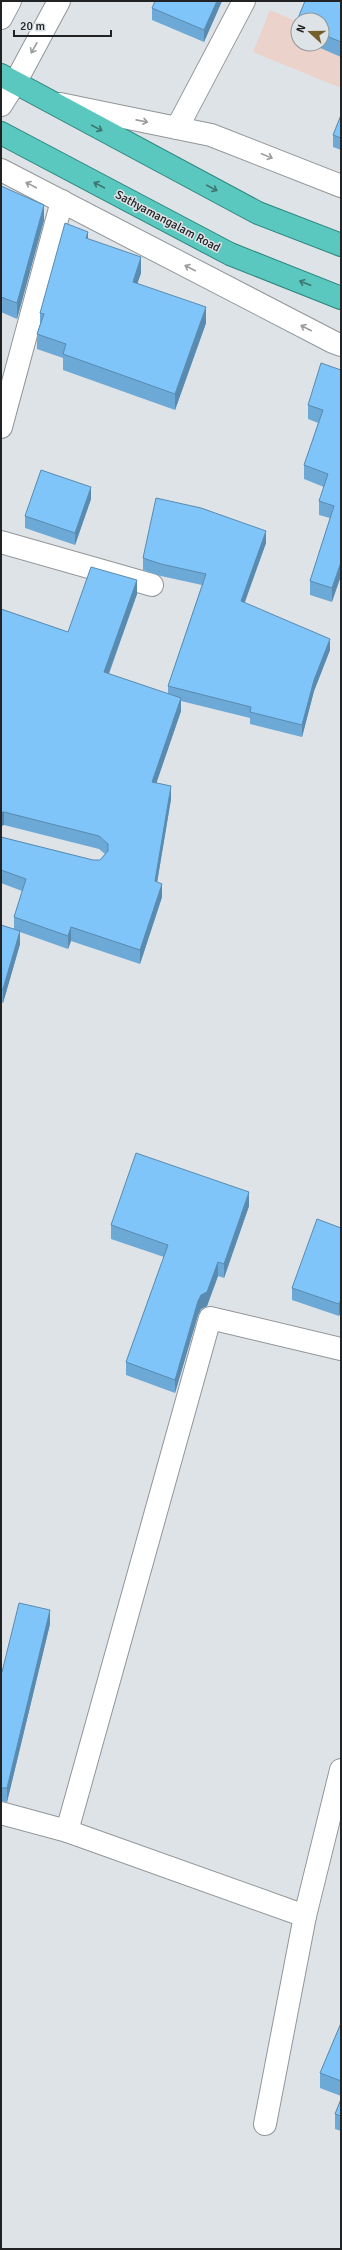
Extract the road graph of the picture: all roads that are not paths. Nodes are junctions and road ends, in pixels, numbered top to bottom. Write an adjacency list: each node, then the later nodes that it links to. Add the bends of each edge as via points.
1 (10, 1): 4 (street)
2 (59, 1): 5 (street, one-way to 5)
3 (244, 1): 8 (street)
4 (1, 18)
5 (8, 79): 6 (highway); 7 (street)
6 (49, 102): 8 (street, one-way to 8); 13 (highway, one-way to 13, via 258,213)
7 (1, 105)
8 (177, 128): 11 (street, one-way to 11, via 211,134)
9 (1, 133): 14 (highway, Sathyamangalam Road, one-way to 9, via 230,254)
10 (1, 170): 12 (street, one-way to 10)
11 (341, 186)
12 (62, 201): 15 (street, one-way to 12); 16 (street)
13 (341, 245)
14 (341, 298)
15 (341, 344)
16 (1, 427)
17 (1, 542): 18 (street)
18 (152, 585)
19 (341, 1349): 22 (street, via 210,1318)
20 (341, 1770): 23 (street)
21 (1, 1813): 22 (street)
22 (67, 1831): 23 (street)
23 (305, 1916): 24 (street)
24 (265, 2124)

